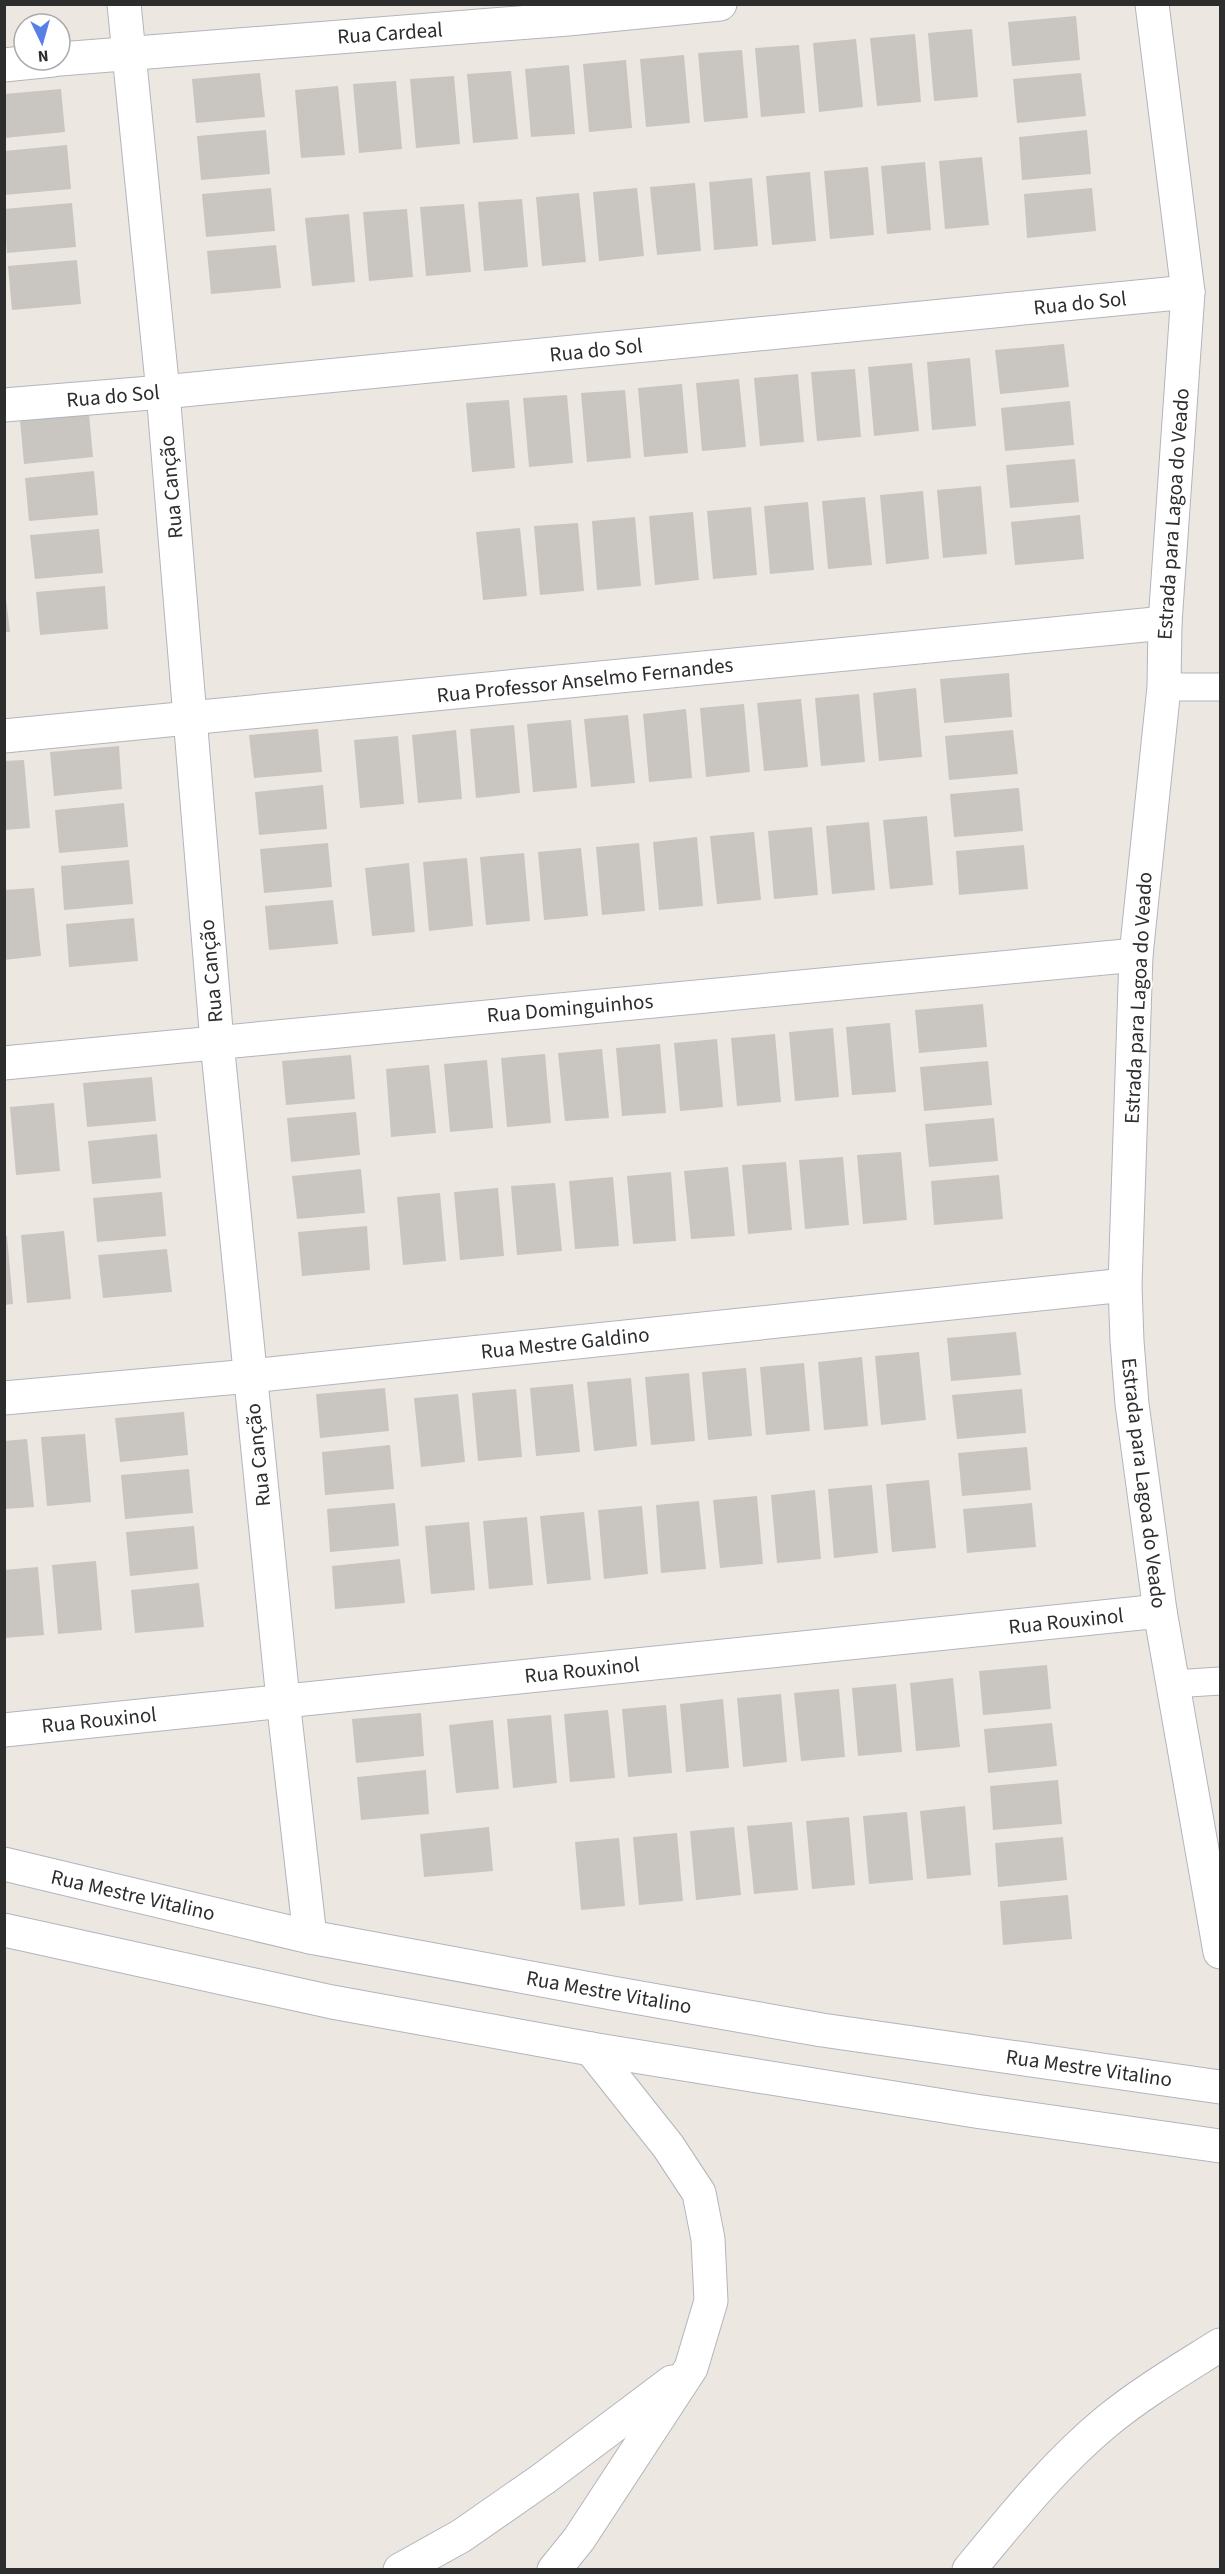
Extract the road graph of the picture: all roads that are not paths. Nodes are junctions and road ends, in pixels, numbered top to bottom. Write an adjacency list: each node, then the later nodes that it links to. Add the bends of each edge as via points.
1 (124, 4): 5 (street, Rua Canção)
2 (720, 4): 4 (street, Rua Cardeal)
3 (1152, 4): 7 (street, Estrada para Lagoa do Veado)
4 (567, 12): 5 (street, Rua Cardeal)
5 (129, 53): 6 (street, Rua Cardeal); 8 (street, Rua Canção)
6 (72, 58)
7 (1188, 292): 8 (street, Rua do Sol); 10 (street, Estrada para Lagoa do Veado)
8 (163, 392): 9 (street, Rua do Sol); 13 (street, Rua Canção)
9 (4, 405)
10 (1165, 623): 11 (street, Estrada para Lagoa do Veado); 13 (street, Rua Professor Anselmo Fernandes)
11 (1164, 687): 12 (lane); 15 (street, Estrada para Lagoa do Veado)
12 (1221, 687)
13 (190, 718): 14 (street, Rua Professor Anselmo Fernandes); 16 (street, Rua Canção)
14 (4, 736)
15 (1136, 955): 16 (street, Rua Dominguinhos); 18 (street, Estrada para Lagoa do Veado)
16 (217, 1042): 17 (street, Rua Dominguinhos); 19 (street, Rua Canção)
17 (4, 1063)
18 (1125, 1285): 19 (street, Rua Mestre Galdino); 21 (street, Estrada para Lagoa do Veado, via 1132,1404)
19 (250, 1376): 20 (street, Rua Mestre Galdino); 24 (street, Rua Canção)
20 (4, 1398)
21 (1160, 1611): 23 (street, Estrada para Lagoa do Veado); 24 (street, Rua Rouxinol)
22 (1221, 1681): 23 (lane)
23 (1173, 1684): 29 (street, Estrada para Lagoa do Veado)
24 (283, 1700): 25 (street, Rua Rouxinol); 28 (street, Rua Canção)
25 (4, 1730)
26 (4, 1864): 28 (street, Rua Mestre Vitalino)
27 (4, 1930): 30 (street, via 332,2002)
28 (310, 1937): 31 (street, Rua Mestre Vitalino, via 822,2030)
29 (1221, 1952)
30 (591, 2049): 32 (street); 34 (street, via 668,2146 699,2193 708,2239 711,2301)
31 (1221, 2087)
32 (1221, 2146)
33 (1221, 2345): 37 (street, via 1107,2422 1041,2484)
34 (691, 2368): 35 (street, via 461,2536); 36 (street, via 579,2539)
35 (400, 2570)
36 (554, 2570)
37 (969, 2570)

